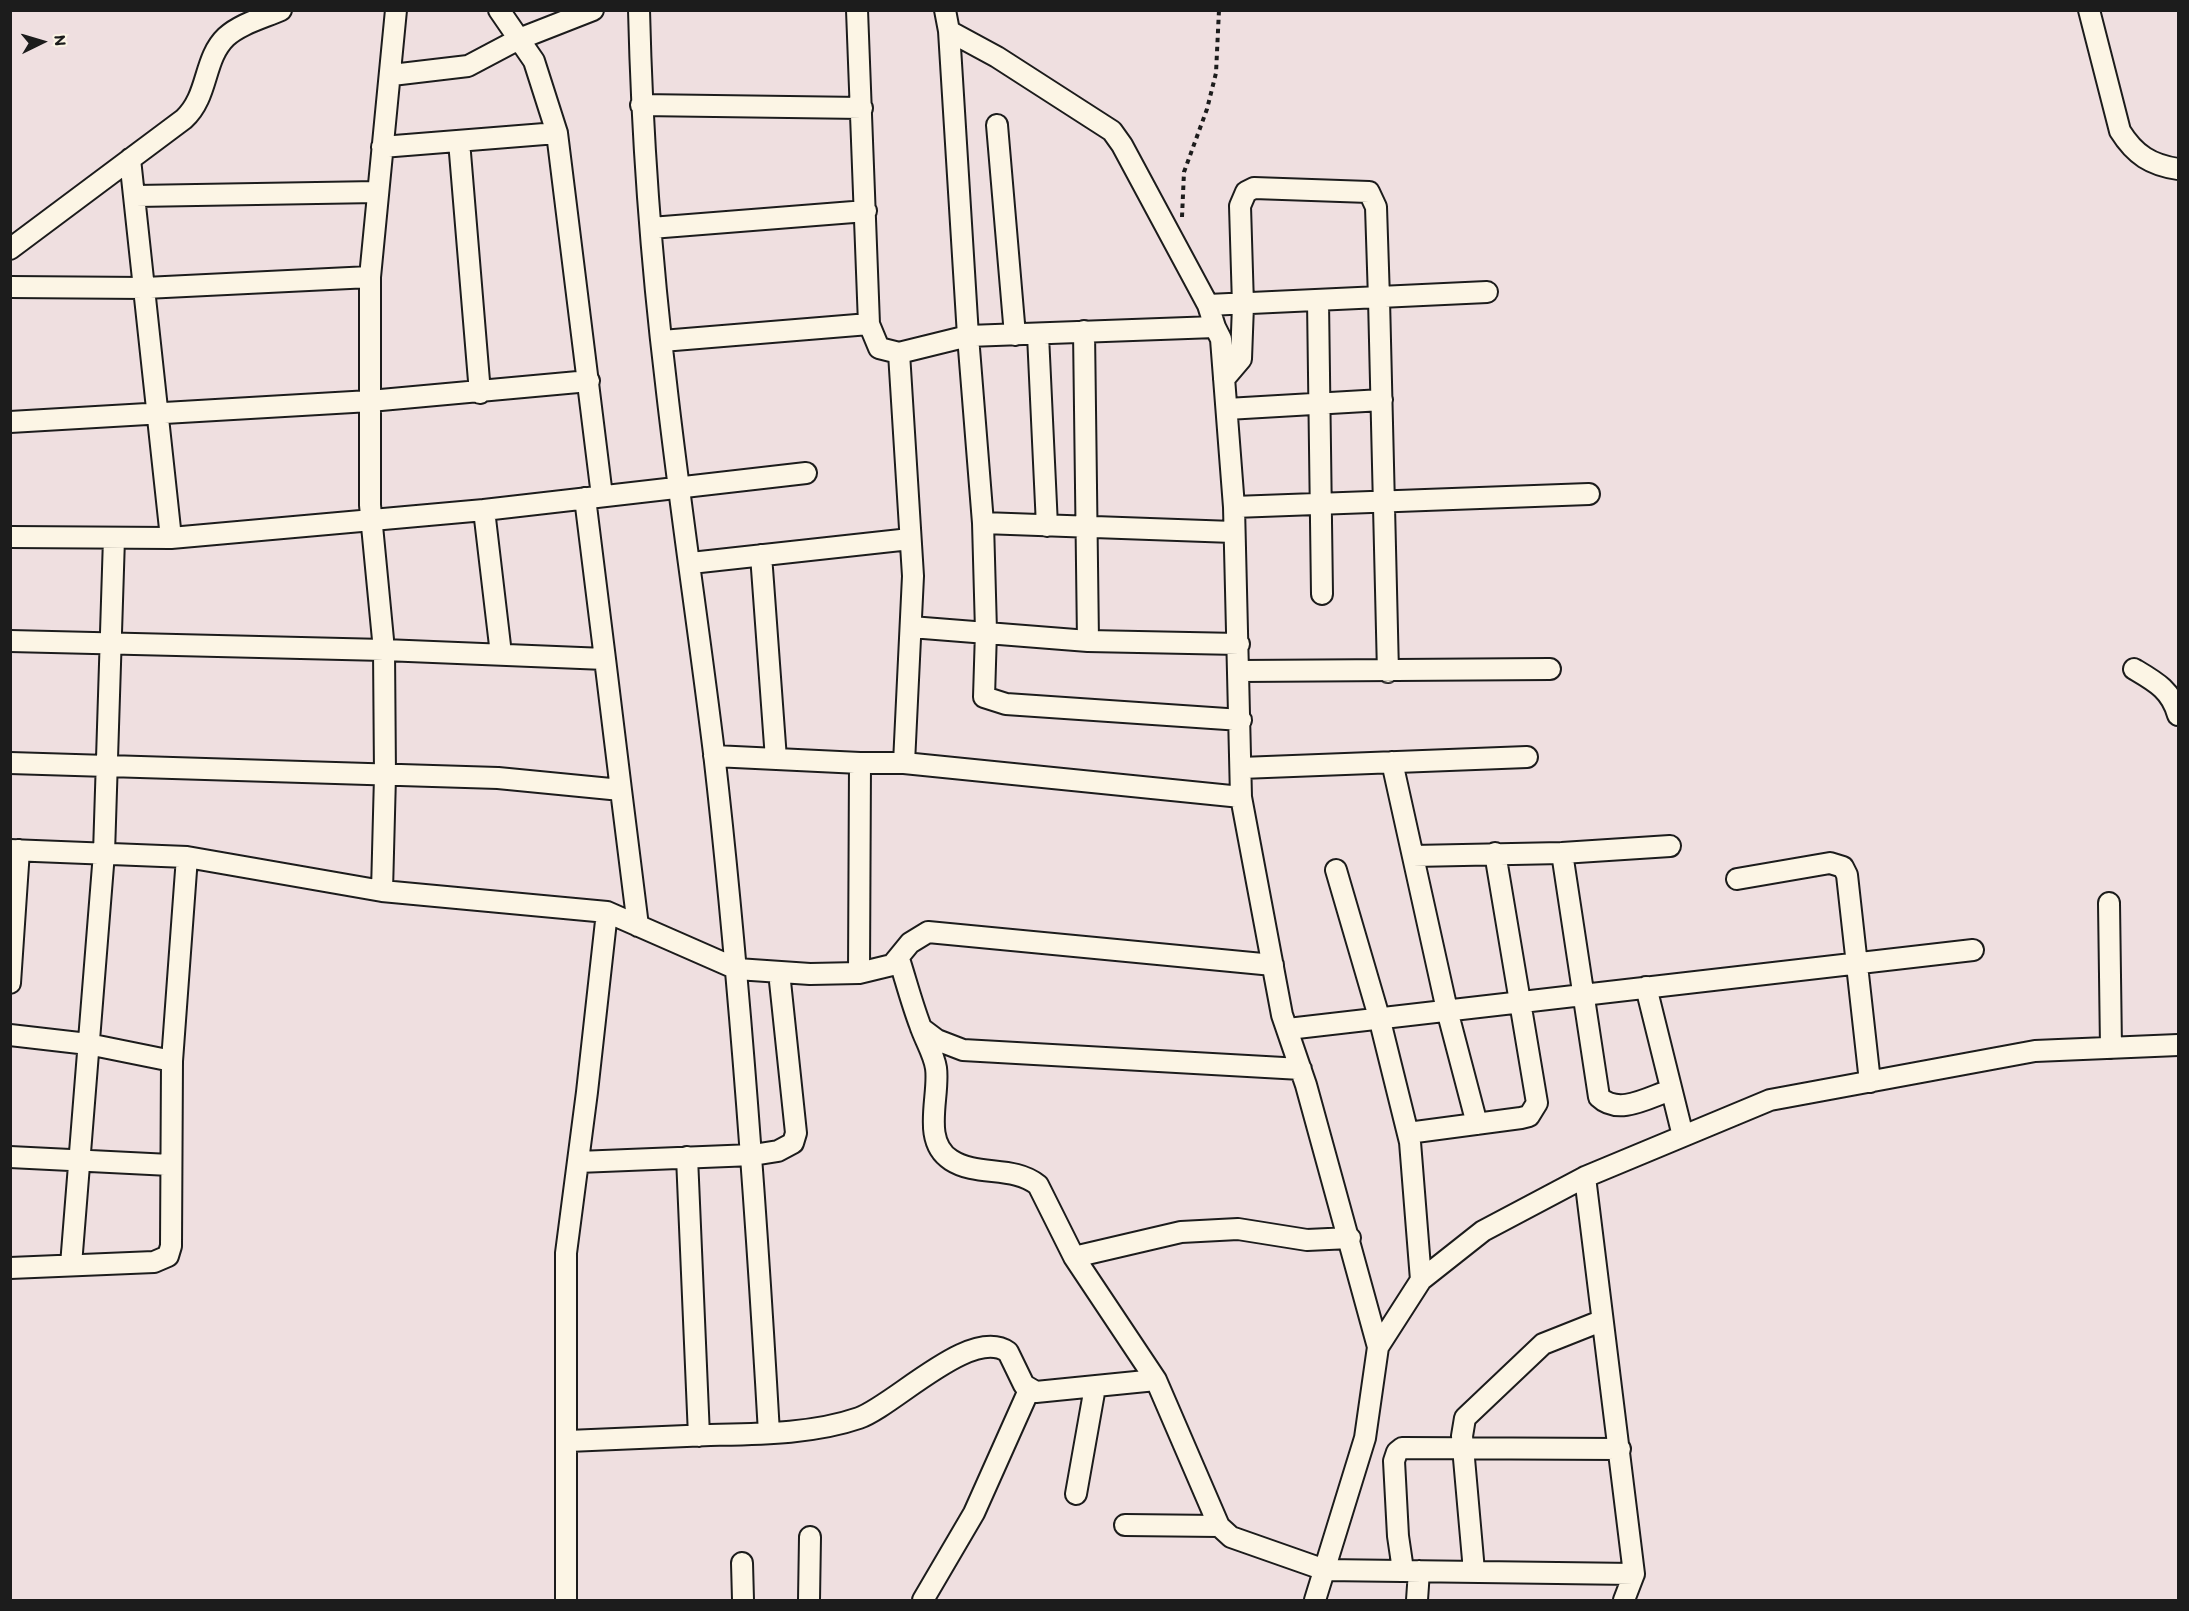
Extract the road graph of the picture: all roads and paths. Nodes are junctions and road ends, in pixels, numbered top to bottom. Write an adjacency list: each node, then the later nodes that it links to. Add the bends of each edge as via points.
1 (281, 10): 19 (street, via 224,39 193,110)
2 (396, 10): 12 (street)
3 (499, 10): 11 (street)
4 (593, 10): 11 (street)
5 (639, 10): 13 (street)
6 (857, 10): 14 (street)
7 (945, 10): 10 (street)
8 (1219, 10): 24 (path, via 1216,73 1184,171)
9 (2089, 10): 20 (street, via 2120,131 2146,160)
10 (950, 31): 33 (street, via 1112,131); 40 (street)
11 (519, 39): 12 (street, via 468,66); 16 (street, via 534,60)
12 (392, 75): 18 (street)
13 (641, 105): 14 (street); 25 (street)
14 (862, 108): 23 (street)
15 (997, 125): 38 (street)
16 (557, 133): 17 (street); 44 (street)
17 (459, 141): 18 (street); 45 (street)
18 (382, 147): 21 (street)
19 (130, 159): 22 (street); 26 (street)
20 (2178, 169)
21 (377, 192): 22 (street); 27 (street)
22 (136, 196): 29 (street)
23 (866, 211): 25 (street); 35 (street)
24 (1182, 222)
25 (651, 228): 41 (street)
26 (10, 249)
27 (370, 277): 29 (street); 47 (street)
28 (10, 287): 29 (street)
29 (145, 288): 50 (street)
30 (1487, 292): 31 (street)
31 (1380, 299): 32 (street); 34 (street, via 1376,207 1369,192 1254,188 1246,192 1240,206); 46 (street)
32 (1318, 301): 34 (street); 48 (street)
33 (1208, 305): 34 (street); 36 (street)
34 (1243, 305): 43 (street, via 1241,359)
35 (869, 324): 41 (street); 42 (street, via 879,348)
36 (1215, 327): 37 (street); 43 (street, via 1221,339)
37 (1084, 331): 39 (street); 63 (street)
38 (1015, 335): 39 (street); 40 (street)
39 (1038, 335): 62 (street)
40 (968, 336): 42 (street); 61 (street)
41 (662, 340): 53 (street)
42 (899, 353): 68 (street)
43 (1224, 379): 49 (street)
44 (589, 381): 45 (street); 55 (street)
45 (480, 393): 47 (street)
46 (1382, 400): 48 (street); 56 (street)
47 (370, 401): 50 (street); 60 (street)
48 (1320, 404): 49 (street); 57 (street)
49 (1227, 409): 58 (street)
50 (157, 414): 51 (street); 67 (street)
51 (10, 422)
52 (806, 473): 53 (street)
53 (680, 489): 55 (street); 70 (street)
54 (1590, 494): 56 (street)
55 (593, 497): 59 (street); 80 (street)
56 (1384, 501): 57 (street); 84 (street)
57 (1321, 504): 58 (street); 71 (street)
58 (1234, 507): 64 (street)
59 (484, 510): 60 (street); 79 (street)
60 (372, 520): 67 (street); 78 (street)
61 (983, 523): 62 (street); 73 (street)
62 (1047, 526): 63 (street)
63 (1084, 528): 64 (street); 75 (street)
64 (1233, 532): 77 (street)
65 (10, 537): 66 (street)
66 (114, 538): 67 (street); 76 (street)
67 (171, 538)
68 (910, 539): 69 (street); 72 (street)
69 (761, 555): 70 (street); 89 (street)
70 (691, 563): 87 (street)
71 (1322, 594)
72 (911, 627): 73 (street); 93 (street)
73 (986, 631): 75 (street); 86 (street, via 982,688 984,697 993,702)
74 (10, 640): 76 (street)
75 (1088, 641): 77 (street)
76 (111, 644): 78 (street); 94 (street)
77 (1239, 644): 83 (street)
78 (384, 650): 79 (street); 96 (street)
79 (501, 654): 80 (street)
80 (605, 660): 97 (street)
81 (1550, 669): 84 (street)
82 (2134, 669): 85 (street, via 2163,686)
83 (1240, 671): 84 (street); 86 (street)
84 (1388, 672)
85 (2178, 715)
86 (1241, 720): 95 (street)
87 (714, 756): 89 (street); 116 (street)
88 (1527, 757): 90 (street)
89 (776, 759): 92 (street)
90 (1392, 762): 95 (street); 104 (street)
91 (10, 763): 94 (street)
92 (860, 763): 93 (street); 118 (street)
93 (904, 763): 98 (street)
94 (108, 766): 96 (street); 101 (street)
95 (1241, 768): 98 (street)
96 (385, 776): 97 (street, via 498,778); 108 (street)
97 (621, 790): 111 (street)
98 (1241, 797): 115 (street)
99 (1670, 846): 103 (street)
100 (15, 850): 101 (street); 119 (street)
101 (104, 853): 105 (street); 128 (street)
102 (1495, 853): 103 (street); 104 (street); 122 (street)
103 (1562, 853): 121 (street)
104 (1413, 856): 123 (street)
105 (187, 857): 108 (street); 131 (street)
106 (1336, 870): 124 (street)
107 (1737, 879): 114 (street, via 1830,863 1843,867)
108 (382, 891): 110 (street)
109 (2109, 903): 130 (street)
110 (606, 912): 111 (street); 142 (street)
111 (638, 926): 116 (street)
112 (1973, 950): 114 (street)
113 (899, 959): 115 (street, via 910,943 928,932); 118 (street, via 892,965); 125 (street)
114 (1856, 963): 120 (street); 133 (street)
115 (1274, 965): 126 (street)
116 (736, 969): 117 (street); 138 (street)
117 (779, 972): 118 (street); 138 (street, via 796,1133 793,1143 778,1151)
118 (859, 973)
119 (10, 983)
120 (1646, 987): 121 (street); 134 (street)
121 (1584, 994): 122 (street); 134 (street, via 1599,1097 1605,1103 1626,1105)
122 (1521, 1002): 123 (street); 135 (street, via 1537,1103 1529,1116)
123 (1447, 1010): 124 (street); 135 (street)
124 (1379, 1017): 126 (street); 136 (street)
125 (920, 1027): 132 (street, via 937,1040 963,1050); 146 (street, via 936,1066 934,1120 942,1151 949,1160 964,1167 1017,1174 1038,1185)
126 (1287, 1029): 132 (street)
127 (10, 1035): 128 (street)
128 (88, 1044): 131 (street); 141 (street)
129 (2178, 1045): 130 (street)
130 (2111, 1048): 133 (street, via 2035,1051)
131 (172, 1061): 143 (street)
132 (1301, 1069): 145 (street)
133 (1870, 1082): 137 (street, via 1770,1100)
134 (1671, 1090): 137 (street)
135 (1477, 1124): 136 (street)
136 (1408, 1133): 149 (street)
137 (1683, 1136): 144 (street)
138 (753, 1155): 139 (street); 155 (street)
139 (687, 1156): 142 (street); 156 (street)
140 (10, 1157): 141 (street)
141 (78, 1158): 143 (street); 147 (street)
142 (578, 1162): 157 (street, via 566,1253)
143 (171, 1165): 147 (street, via 168,1256 154,1262)
144 (1585, 1177): 149 (street, via 1483,1231); 150 (street)
145 (1350, 1238): 146 (street, via 1307,1240 1238,1229 1181,1232); 151 (street)
146 (1074, 1257): 152 (street)
147 (70, 1265): 148 (street)
148 (10, 1268)
149 (1421, 1280): 151 (street)
150 (1601, 1321): 158 (street, via 1552,1338 1536,1350 1464,1418); 159 (street)
151 (1378, 1347): 165 (street, via 1365,1438)
152 (1156, 1380): 153 (street); 162 (street)
153 (1095, 1387): 154 (street); 160 (street)
154 (1029, 1390): 155 (street, via 1008,1352 993,1346 954,1358 860,1418); 172 (street, via 974,1513)
155 (769, 1433): 156 (street)
156 (699, 1436): 157 (street)
157 (568, 1441): 169 (street)
158 (1463, 1448): 159 (street); 166 (street, via 1409,1447 1397,1452 1394,1461 1398,1536); 167 (street)
159 (1620, 1449): 168 (street)
160 (1076, 1494)
161 (1125, 1525): 162 (street)
162 (1219, 1526): 165 (street, via 1232,1537)
163 (810, 1537): 171 (street)
164 (742, 1563): 170 (street)
165 (1325, 1570): 166 (street); 173 (street)
166 (1411, 1571): 167 (street); 174 (street)
167 (1474, 1571): 168 (street)
168 (1634, 1574): 175 (street)
169 (566, 1600)
170 (742, 1600)
171 (809, 1600)
172 (923, 1600)
173 (1315, 1600)
174 (1417, 1600)
175 (1623, 1600)

